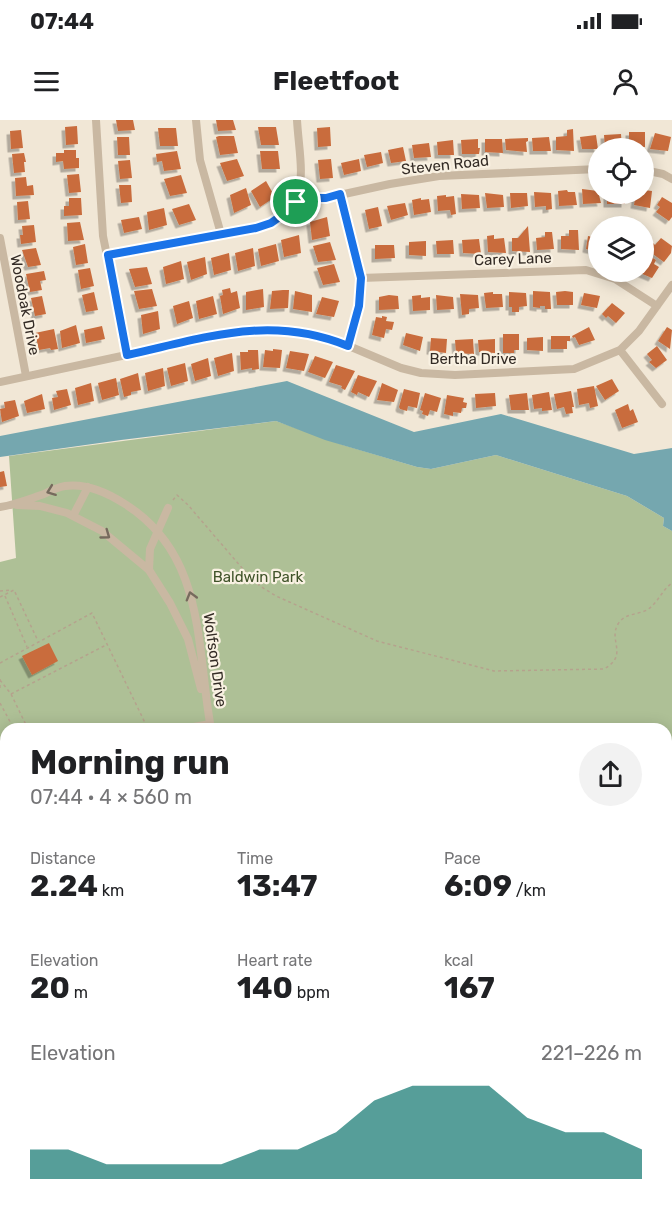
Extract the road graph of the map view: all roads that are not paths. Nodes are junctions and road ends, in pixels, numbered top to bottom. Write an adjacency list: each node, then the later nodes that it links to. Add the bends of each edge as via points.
1 (96, 120): 11 (street)
2 (196, 120): 9 (street, via 200,160)
3 (297, 120): 8 (street, via 300,188)
4 (588, 169): 7 (street, Steven Road, via 440,176)
5 (654, 172): 6 (street)
6 (672, 179)
7 (340, 194): 8 (street, Steven Road); 12 (street)
8 (296, 202): 9 (street, via 271,223)
9 (221, 234): 11 (street)
10 (0, 238): 18 (street, Woodoak Drive)
11 (108, 255): 17 (street)
12 (361, 278): 14 (street, Carey Lane, via 586,270 615,279); 15 (street, via 359,306)
13 (672, 285): 14 (street, Bertha Drive)
14 (657, 306): 16 (street, Bertha Drive)
15 (348, 346): 16 (street, Bertha Drive, via 401,368 455,375 574,369); 17 (street, Bertha Drive, via 305,332 272,329 238,331)
16 (620, 350): 20 (street)
17 (127, 355): 18 (street, Bertha Drive)
18 (26, 376): 19 (street, Bertha Drive)
19 (0, 382)
20 (662, 404)
21 (87, 488): 22 (street, Wolfson Drive, one-way to 22, via 65,486); 25 (street); 26 (street, Wolfson Drive, via 102,491 132,508)
22 (13, 505): 23 (street, Wolfson Drive); 25 (street, Wolfson Drive, via 40,506)
23 (0, 507)
24 (168, 508): 26 (street)
25 (73, 516): 27 (street, Wolfson Drive, one-way to 27, via 102,531)
26 (156, 530): 27 (street); 28 (street, Wolfson Drive, one-way to 26, via 193,599 182,568)
27 (149, 570): 28 (street, Wolfson Drive, via 188,639)
28 (210, 723)

